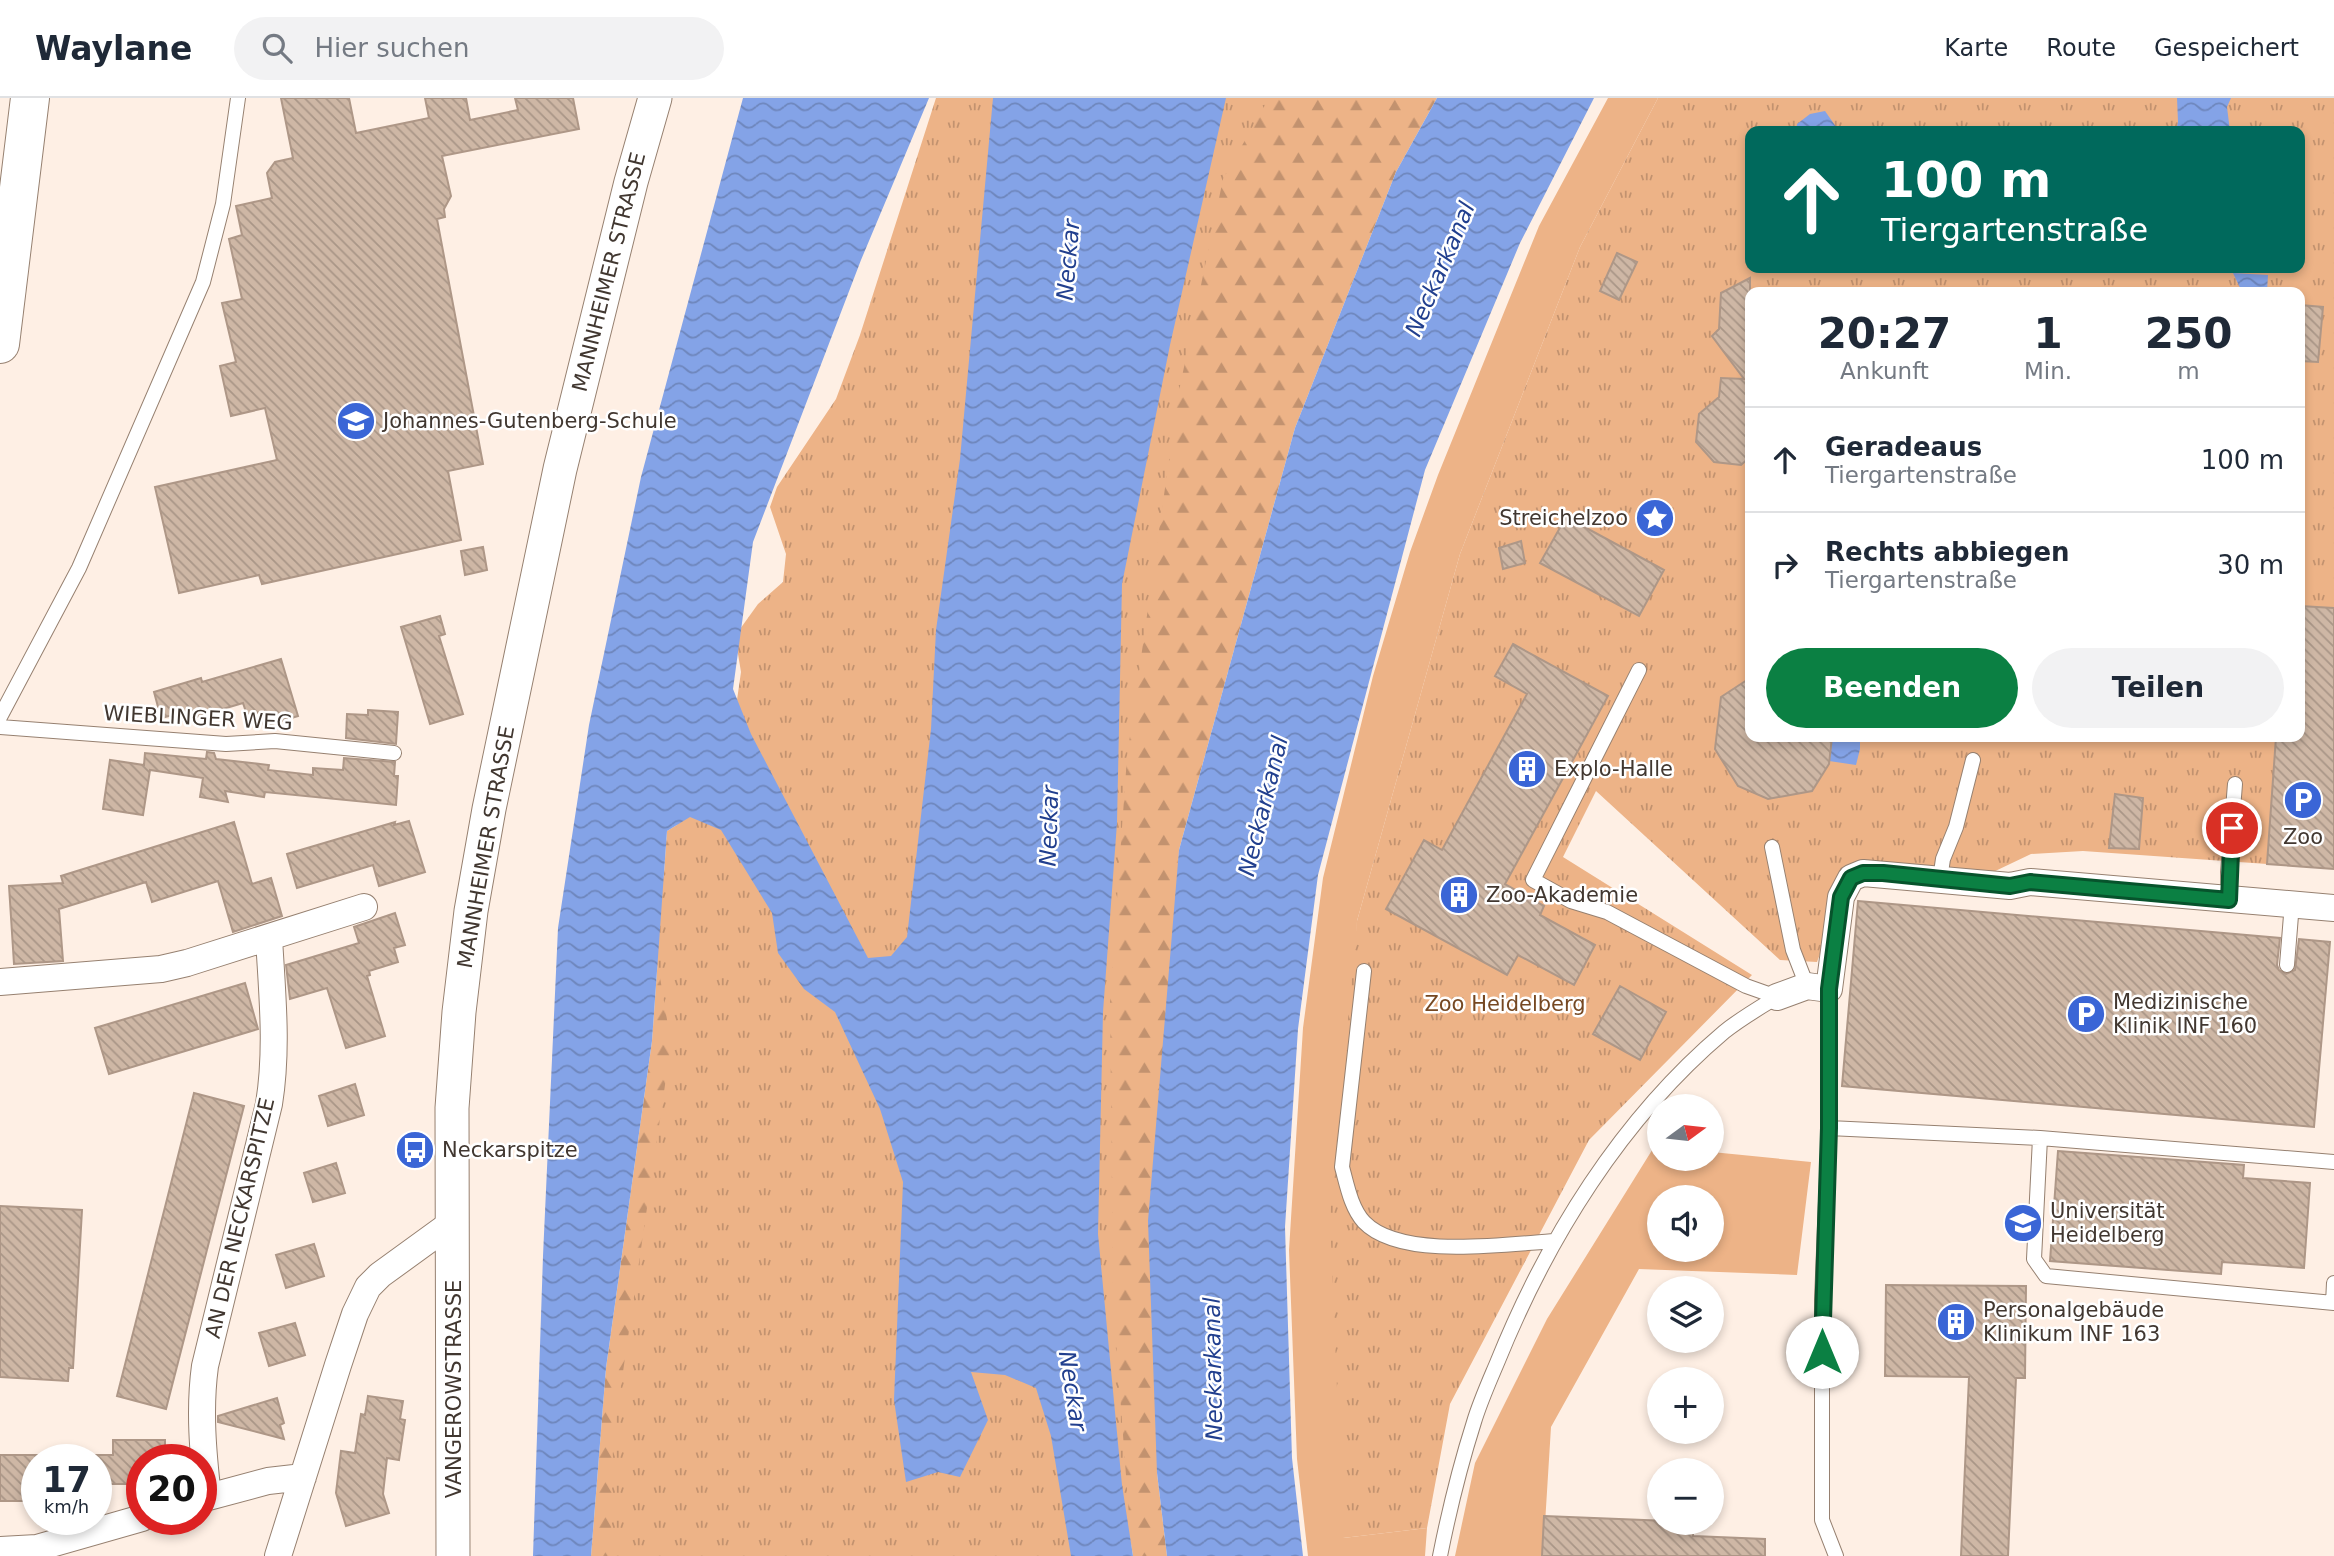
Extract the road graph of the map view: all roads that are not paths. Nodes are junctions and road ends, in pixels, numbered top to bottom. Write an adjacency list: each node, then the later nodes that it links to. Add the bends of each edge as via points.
1 (30, 98): 4 (highway)
2 (238, 98): 6 (lane, via 223,204 203,282 79,568)
3 (655, 98): 26 (street, MANNHEIMER STRASSE, via 560,469 489,809 458,1012 452,1108)
4 (0, 345)
5 (1639, 670): 22 (lane, via 1533,880)
6 (0, 717)
7 (0, 727): 8 (lane, WIEBLINGER WEG, via 226,744 275,741)
8 (394, 753)
9 (1973, 760): 12 (lane)
10 (2235, 784): 13 (lane)
11 (1772, 847): 21 (lane, via 1793,950)
12 (1940, 878): 13 (street); 21 (street, via 1873,873 1851,878 1841,897)
13 (2229, 900): 14 (street)
14 (2292, 903): 16 (street); 18 (lane)
15 (364, 906): 17 (street)
16 (2334, 908)
17 (269, 937): 20 (street, via 161,969); 30 (street, AN DER NECKARSPITZE, via 274,1074 205,1366)
18 (2287, 965)
19 (1364, 971): 27 (lane, via 1342,1167 1351,1199 1365,1222 1392,1239 1431,1247)
20 (0, 982)
21 (1818, 987): 22 (street); 23 (lane)
22 (1777, 997): 27 (lane, via 1725,1031 1626,1133)
23 (1829, 1128): 24 (lane); 38 (lane, via 1822,1300 1822,1520)
24 (2040, 1138): 25 (lane); 29 (lane, via 2034,1259 2046,1276)
25 (2334, 1162)
26 (453, 1222): 31 (street, via 368,1287 355,1314); 36 (street, VANGEROWSTRASSE)
27 (1555, 1241): 37 (lane, via 1513,1324 1474,1420)
28 (2334, 1283): 29 (lane)
29 (2333, 1303)
30 (202, 1444)
31 (303, 1477): 32 (street); 35 (street)
32 (217, 1495)
33 (126, 1523): 34 (street, via 37,1548)
34 (0, 1550)
35 (278, 1556)
36 (453, 1556)
37 (1440, 1556)
38 (1836, 1556)

